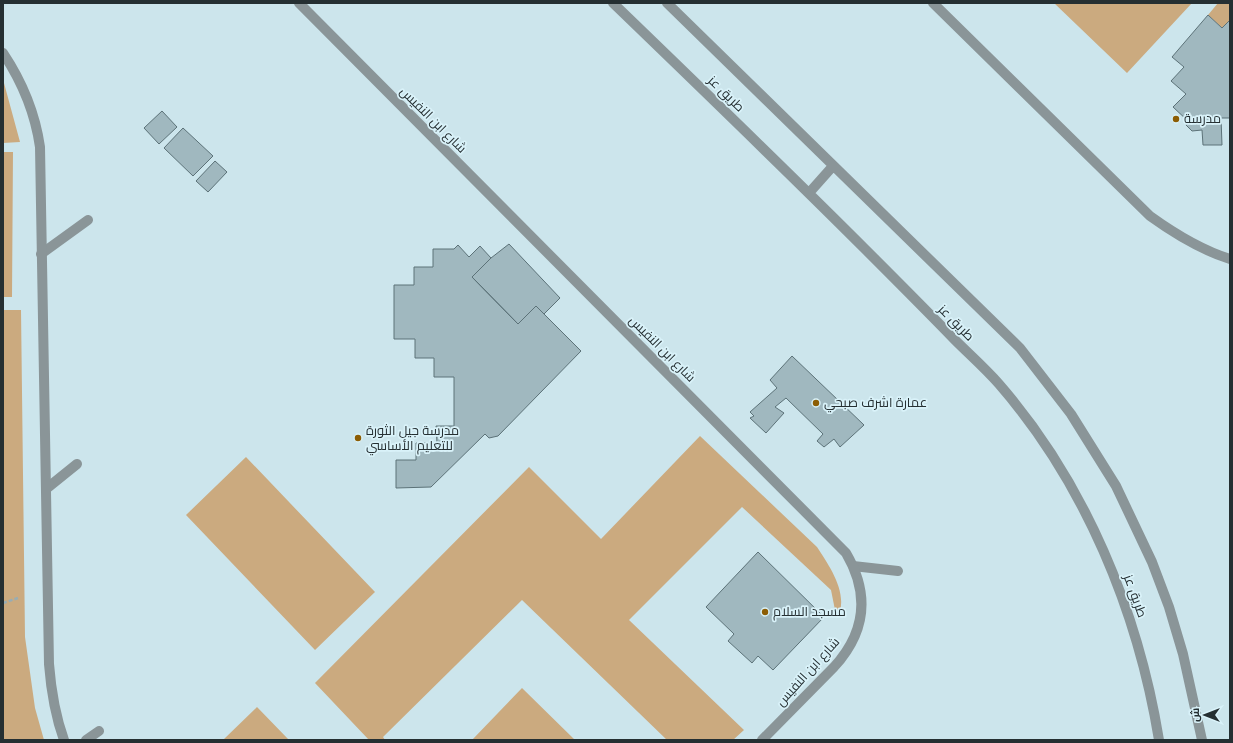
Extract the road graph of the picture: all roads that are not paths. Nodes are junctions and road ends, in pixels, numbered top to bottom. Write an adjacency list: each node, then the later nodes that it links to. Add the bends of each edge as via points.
1 (299, 3): 13 (street, شارع ابن النفيس, via 836,542)
2 (613, 3): 7 (street, طريق عز)
3 (667, 3): 6 (street, طريق عز)
4 (933, 3): 10 (street, via 1150,216 1187,240)
5 (3, 53): 9 (street, via 25,91 37,128 40,147)
6 (833, 166): 7 (street); 20 (street, طريق عز, via 1020,348 1063,403 1094,450 1135,524 1164,594 1183,654)
7 (809, 193): 19 (street, طريق عز, via 998,383 1054,459 1099,542 1118,585 1145,670)
8 (88, 220): 9 (street)
9 (42, 254): 12 (street)
10 (1230, 259)
11 (77, 464): 12 (street)
12 (46, 489): 16 (street, via 49,664 56,715)
13 (853, 566): 14 (street); 18 (street, شارع ابن النفيس, via 861,595 861,611 853,641 834,667)
14 (898, 571)
15 (99, 731): 17 (street)
16 (64, 740)
17 (86, 740)
18 (762, 740)
19 (1159, 740)
20 (1202, 740)

